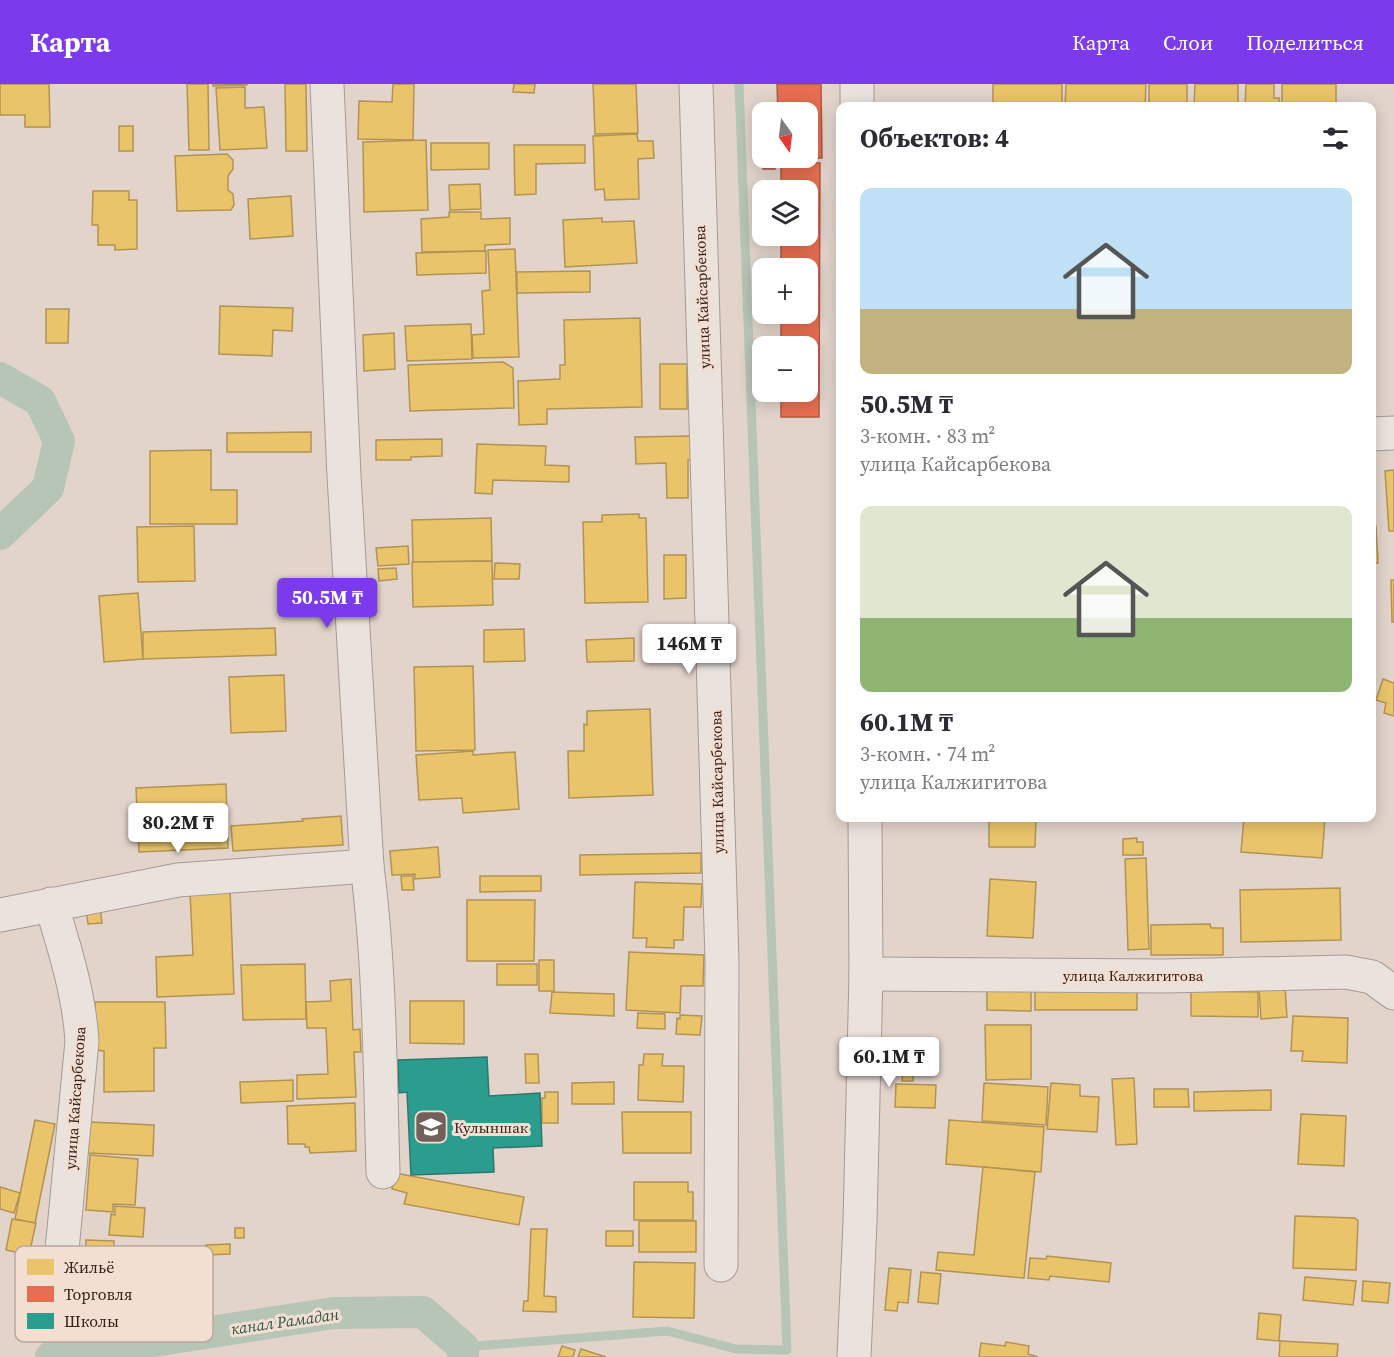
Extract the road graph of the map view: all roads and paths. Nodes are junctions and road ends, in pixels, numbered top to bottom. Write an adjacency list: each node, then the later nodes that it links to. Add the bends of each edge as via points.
1 (327, 84): 8 (street, via 344,476)
2 (696, 84): 15 (street, улица Кайсарбекова, via 722,961)
3 (857, 84): 4 (street)
4 (857, 102)
5 (1394, 433): 6 (street)
6 (1376, 434)
7 (865, 822): 11 (street)
8 (367, 866): 9 (street, via 178,880); 13 (street, via 380,1033)
9 (51, 904): 10 (street); 14 (street, улица Кайсарбекова, via 69,961 82,1041)
10 (0, 915)
11 (866, 974): 12 (street, улица Калжигитова, via 1164,976 1346,972 1372,977); 16 (street)
12 (1394, 993)
13 (383, 1172)
14 (62, 1246)
15 (721, 1265)
16 (854, 1357)

